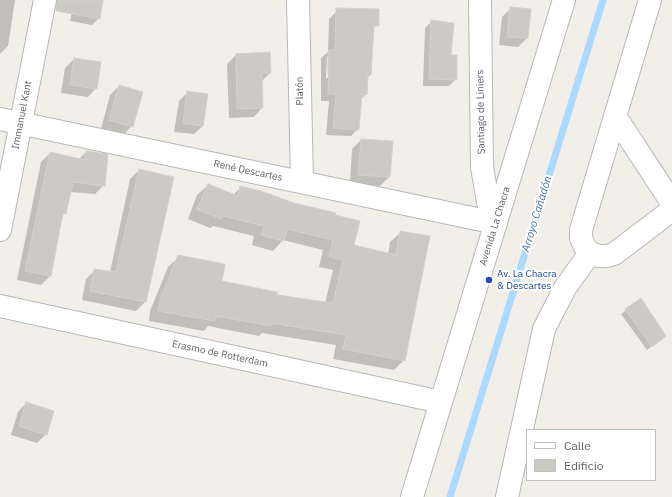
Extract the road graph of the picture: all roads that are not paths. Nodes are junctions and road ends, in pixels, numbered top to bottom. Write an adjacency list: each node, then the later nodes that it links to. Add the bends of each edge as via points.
1 (45, 0): 7 (street, Immanuel Kant)
2 (298, 0): 8 (street, Platón)
3 (480, 0): 11 (street, Santiago de Liniers, via 482,167 488,202)
4 (564, 0): 11 (street, Avenida La Chacra)
5 (650, 0): 6 (street)
6 (615, 116): 9 (street); 13 (street, via 581,230 584,247)
7 (10, 121): 8 (street, René Descartes); 12 (street, Immanuel Kant)
8 (302, 182): 11 (street, René Descartes)
9 (672, 204)
10 (672, 210): 13 (street, via 614,254 599,256)
11 (496, 223): 15 (street, Avenida La Chacra)
12 (0, 230)
13 (590, 253): 17 (street, via 565,288 544,329)
14 (0, 306): 15 (street, Erasmo de Rotterdam)
15 (441, 402): 16 (street, Avenida La Chacra)
16 (412, 497)
17 (507, 497)

